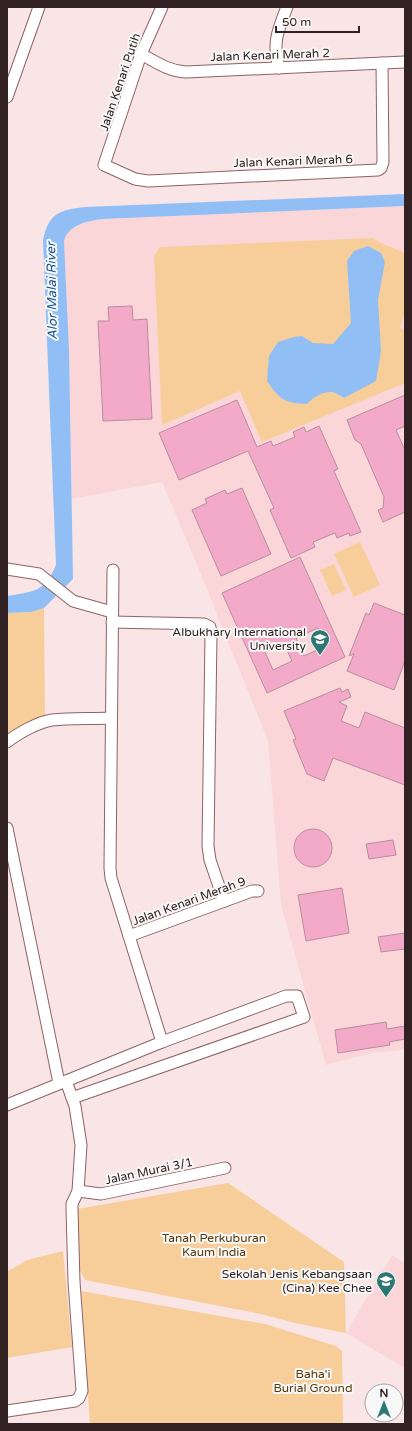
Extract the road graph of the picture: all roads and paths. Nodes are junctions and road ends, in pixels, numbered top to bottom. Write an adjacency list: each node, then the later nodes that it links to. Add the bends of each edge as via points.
1 (39, 7): 8 (street)
2 (162, 7): 4 (street, Jalan Kenari Putih)
3 (287, 7): 7 (street, via 275,43)
4 (141, 54): 7 (street, Jalan Kenari Merah 2, via 163,67 179,72); 10 (street, Jalan Kenari Putih)
5 (405, 62): 6 (street, Jalan Kenari Merah 2)
6 (382, 63): 7 (street, Jalan Kenari Merah 2); 10 (street, Jalan Kenari Merah 6, via 383,162 378,170 148,180)
7 (279, 68)
8 (9, 81): 9 (street)
9 (7, 97)
10 (104, 166)
11 (7, 569): 13 (street, via 39,574 73,601)
12 (113, 570): 13 (street)
13 (112, 617): 14 (street); 18 (street, via 204,624 210,627 208,846)
14 (111, 718): 15 (street, via 51,720); 19 (street, via 110,868)
15 (7, 742)
16 (7, 828): 21 (street)
17 (258, 891): 18 (street, Jalan Kenari Merah 9)
18 (224, 901): 19 (street, Jalan Kenari Merah 9)
19 (129, 936): 20 (street)
20 (162, 1042): 21 (street); 22 (street, via 286,996 297,996 304,1017)
21 (62, 1082): 22 (street); 23 (street)
22 (72, 1098): 25 (street, via 81,1144)
23 (7, 1104)
24 (225, 1168): 25 (street, Jalan Murai 3/1, via 101,1194)
25 (78, 1191): 26 (street, via 72,1209 81,1395 74,1401)
26 (7, 1411)

